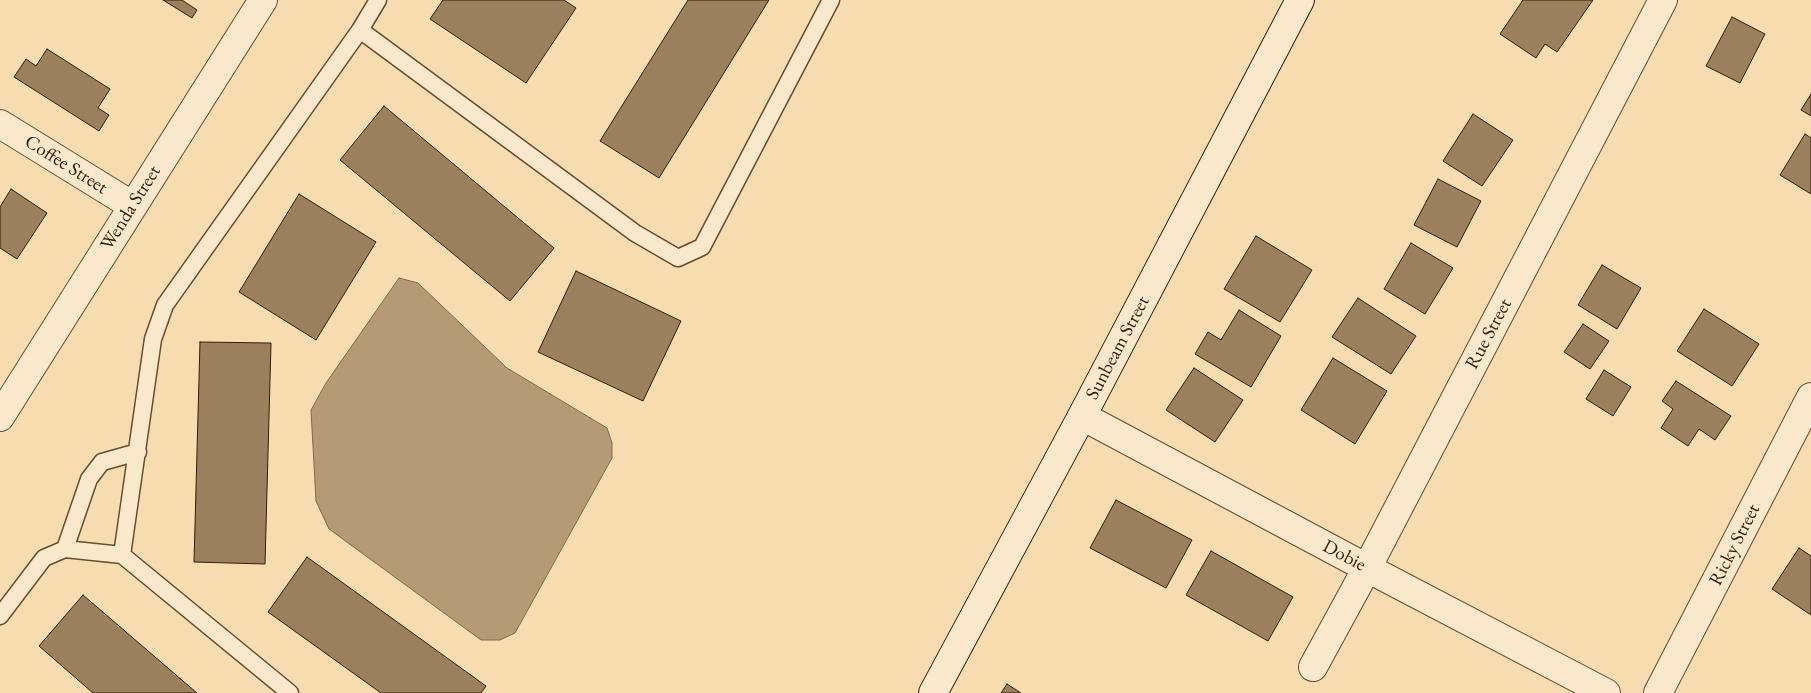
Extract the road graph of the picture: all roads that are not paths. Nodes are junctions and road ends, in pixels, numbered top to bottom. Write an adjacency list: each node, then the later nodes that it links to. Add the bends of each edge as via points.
1 (263, 0): 8 (street, Wenda Street)
2 (378, 0): 6 (lane)
3 (831, 0): 6 (lane, via 702,247 678,258 635,233)
4 (1300, 0): 11 (street, Sunbeam Street)
5 (1663, 0): 16 (street, Rue Street)
6 (360, 30): 13 (lane, via 165,305 153,339)
7 (0, 124): 8 (street, Coffee Street)
8 (133, 206): 9 (street, Wenda Street)
9 (7, 389): 12 (street, Wenda Street)
10 (1811, 397): 22 (street, Ricky Street)
11 (1082, 416): 16 (street, Dobie); 20 (street, Sunbeam Street)
12 (0, 417)
13 (138, 452): 14 (lane, via 102,462 88,479); 15 (lane)
14 (65, 549): 15 (lane); 17 (lane, via 44,558)
15 (122, 554): 19 (lane)
16 (1367, 568): 18 (street, Rue Street); 21 (street, Dobie)
17 (0, 616)
18 (1313, 667)
19 (290, 693)
20 (933, 693)
21 (1606, 693)
22 (1658, 693)

